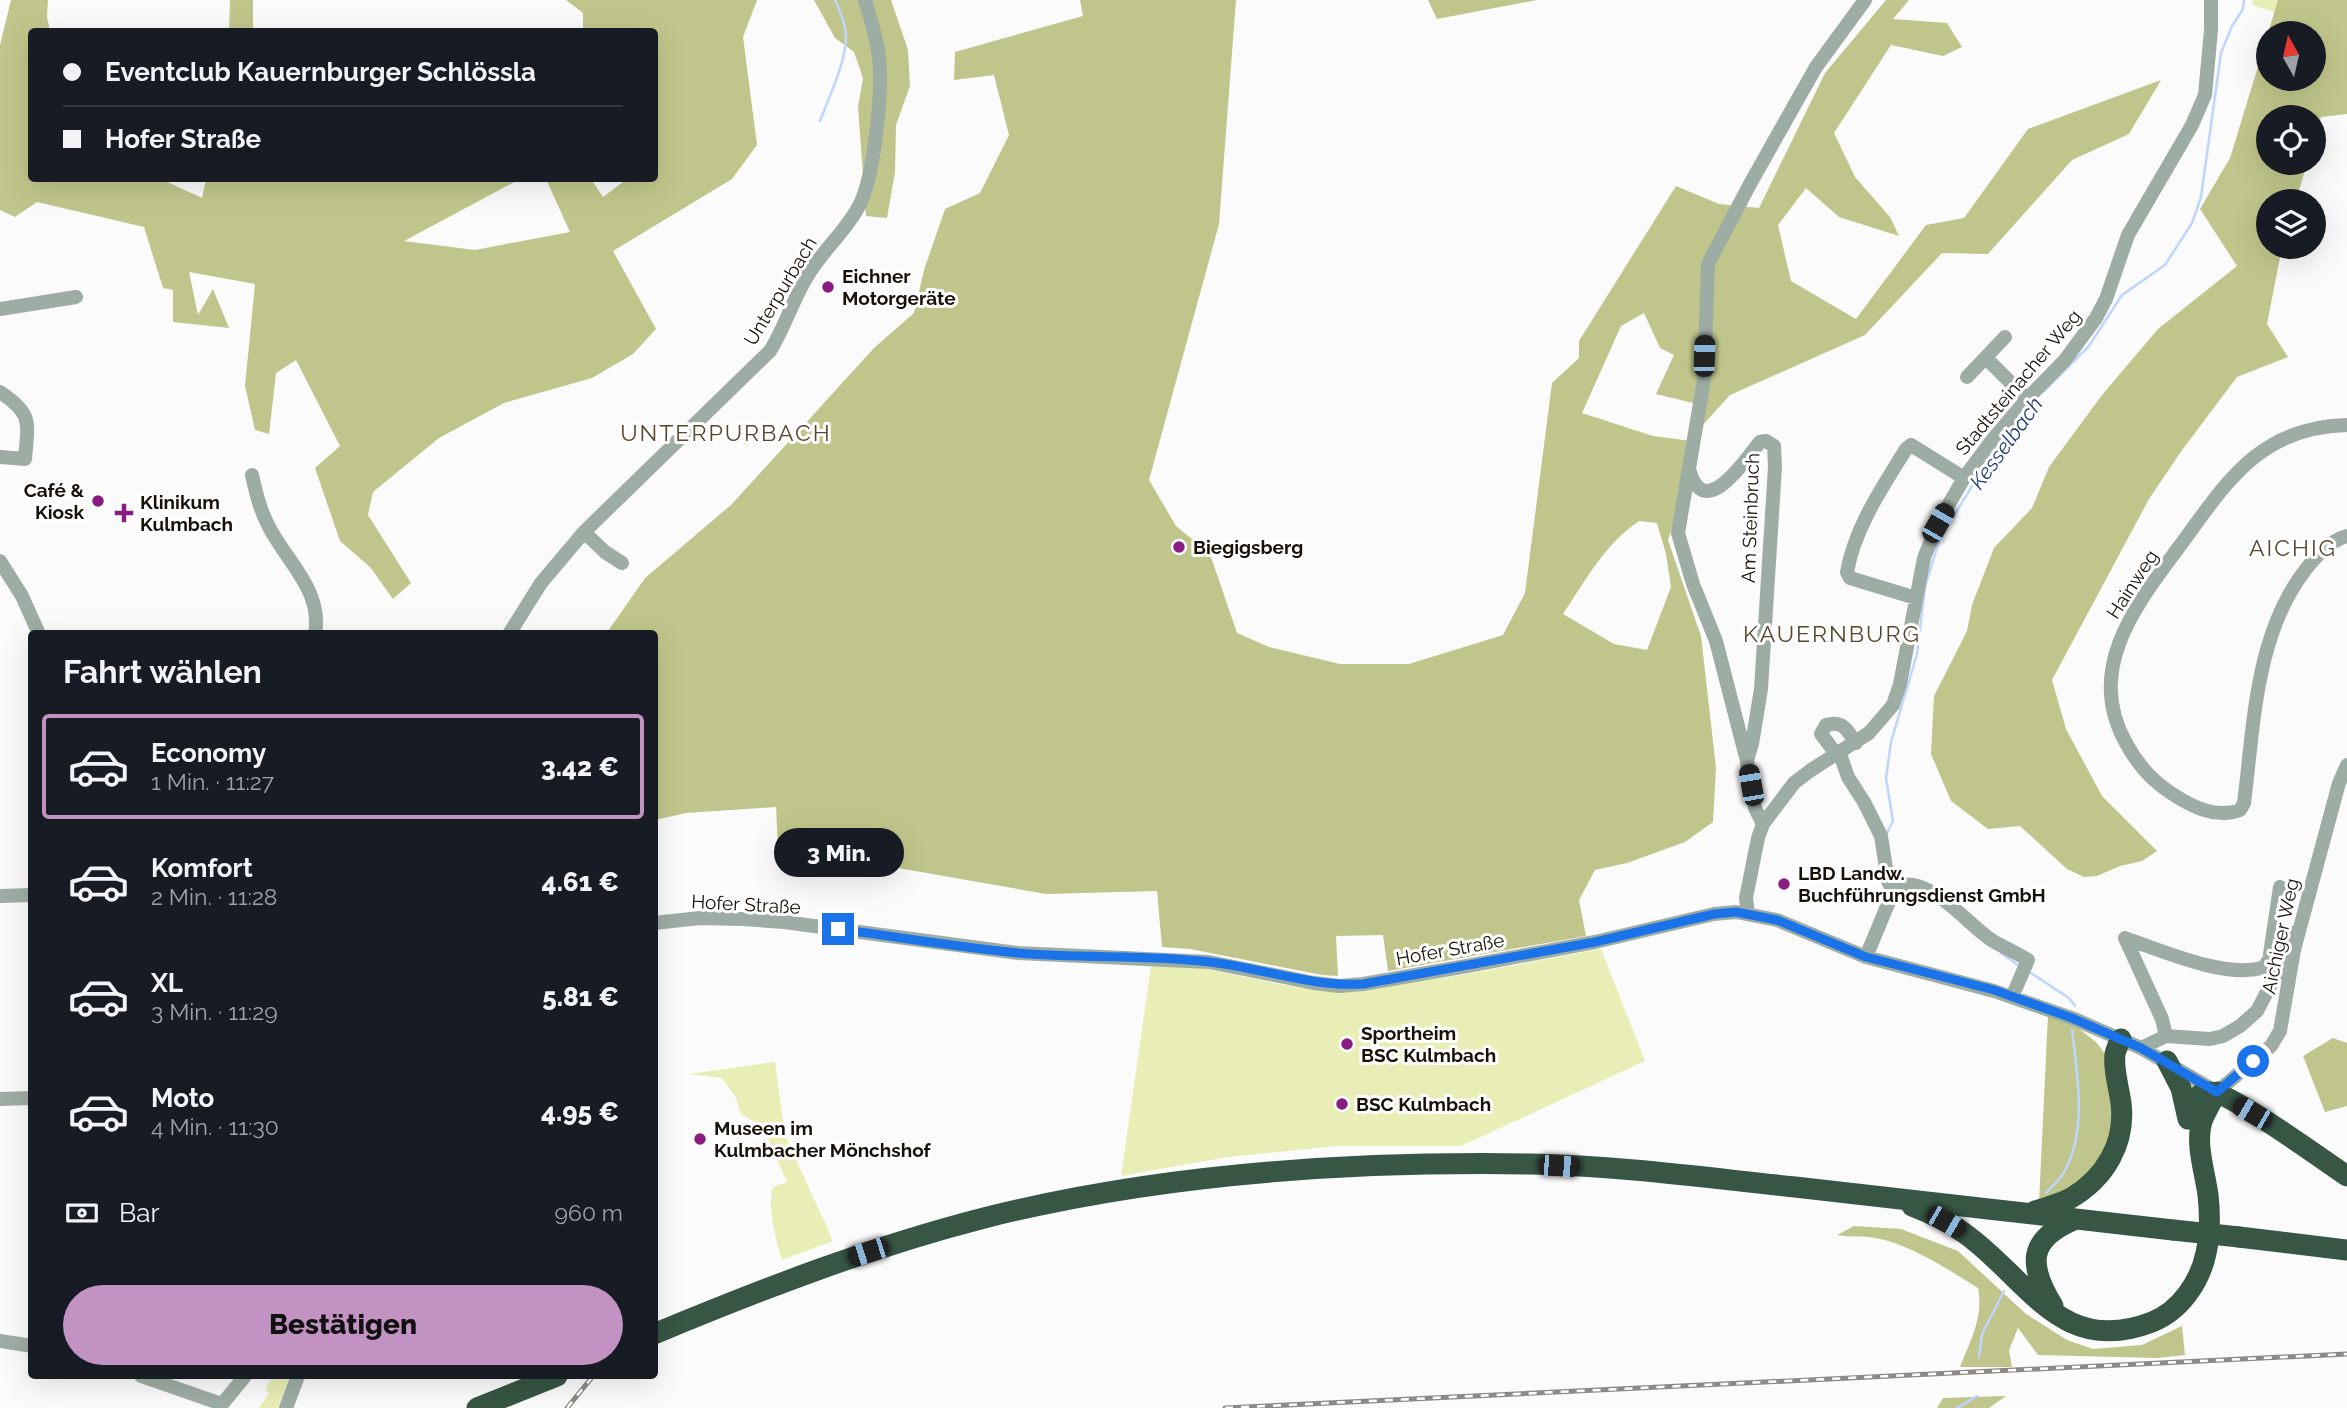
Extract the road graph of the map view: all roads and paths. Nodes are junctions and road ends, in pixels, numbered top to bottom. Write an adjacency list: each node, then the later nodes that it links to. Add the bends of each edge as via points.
1 (865, 0): 16 (street, Unterpurbach, via 879,56 876,132 861,202 808,274 769,351)
2 (1865, 0): 13 (street, via 1816,67 1708,264 1704,380)
3 (2211, 0): 10 (street, Stadtsteinacher Weg, via 2205,95 2192,125 2128,235 2096,318 2066,360)
4 (76, 296): 5 (street)
5 (0, 309)
6 (2005, 337): 7 (street)
7 (1986, 358): 8 (street); 10 (street)
8 (1967, 377)
9 (0, 392): 12 (street, via 16,402 27,418 25,459)
10 (2027, 399): 15 (street, Stadtsteinacher Weg)
11 (2347, 425): 17 (street, Hainweg, via 2306,430 2251,458 2223,486 2128,621 2113,665 2112,706 2119,730 2145,772 2188,804 2220,814 2240,810 2260,679 2274,625 2295,582 2317,555)
12 (0, 457)
13 (1690, 472): 26 (street, Am Steinbruch, via 1678,533 1716,641); 26 (street, Am Steinbruch, via 1698,488 1720,487 1760,442 1774,446 1760,689)
14 (252, 475): 22 (street, via 268,524 316,604)
15 (1964, 478): 20 (street, Stadtsteinacher Weg, via 1938,523 1924,558); 20 (street, Stadtsteinacher Weg, via 1911,445 1863,522 1849,560 1850,578)
16 (584, 532): 19 (street); 23 (street, Unterpurbach, via 541,583)
17 (2347, 536)
18 (0, 561): 21 (street)
19 (622, 563)
20 (1916, 598): 24 (street, Stadtsteinacher Weg, via 1893,705)
21 (37, 630)
22 (316, 630)
23 (512, 630)
24 (1856, 743): 25 (street, Stadtsteinacher Weg); 25 (street, via 1845,726 1836,722 1826,725 1821,734)
25 (1838, 755): 28 (street, Stadtsteinacher Weg); 29 (street)
26 (1747, 761): 30 (street, Am Steinbruch, via 1755,808)
27 (2347, 765): 37 (street, Aichiger Weg)
28 (1818, 766): 29 (street); 30 (street, via 1794,783)
29 (1848, 777): 31 (street, via 1881,836 1888,881)
30 (1763, 824): 35 (street, via 1746,898)
31 (1897, 887): 39 (street); 41 (street, via 1911,884 1934,893 1993,941 2028,960)
32 (2280, 887): 40 (street)
33 (28, 895): 34 (street)
34 (0, 896)
35 (1748, 913): 36 (street, Hofer Straße, via 1714,914 1595,942 1339,986 1209,962 1018,953 743,919); 39 (street, Hofer Straße, via 1777,920)
36 (658, 923)
37 (2299, 931): 38 (street, Aichiger Weg); 40 (street, via 2281,941)
38 (2294, 950): 42 (street, via 2257,1011 2240,1026 2210,1039); 46 (street, Aichiger Weg, via 2280,1031 2271,1046)
39 (1866, 957): 41 (street, Hofer Straße)
40 (2268, 962): 42 (street, via 2260,969 2221,968 2124,938 2159,1012)
41 (2012, 997): 43 (street, Hofer Straße)
42 (2165, 1036): 44 (street)
43 (2121, 1039): 44 (street, Hofer Straße); 53 (highway, via 2115,1054 2122,1107 2115,1151 2092,1183 2069,1199)
44 (2141, 1048): 45 (street, Hofer Straße)
45 (2167, 1061): 46 (street, Hofer Straße); 49 (highway, via 2181,1088)
46 (2217, 1092): 49 (highway, via 2200,1094); 50 (highway, via 2202,1121); 51 (highway)
47 (28, 1098): 48 (street)
48 (0, 1100)
49 (2187, 1114): 50 (highway)
50 (2203, 1164): 56 (highway, via 2208,1198 2206,1252 2200,1273 2176,1307 2135,1329 2108,1332)
51 (2347, 1177)
52 (1894, 1198): 53 (highway); 56 (highway, via 1964,1232); 57 (highway, via 1679,1173 1535,1164 1431,1164 1219,1178 1054,1203 912,1238)
53 (2031, 1212): 54 (highway)
54 (2076, 1219): 55 (highway, bridge); 56 (highway, via 2057,1226 2044,1238 2037,1254 2040,1284)
55 (2347, 1250)
56 (2060, 1317)
57 (658, 1332)
58 (0, 1341): 59 (street)
59 (28, 1345)
60 (149, 1379): 64 (street)
61 (242, 1379): 64 (street)
62 (297, 1379): 65 (street)
63 (550, 1379): 66 (highway)
64 (220, 1406)
65 (286, 1408)
66 (477, 1408)

